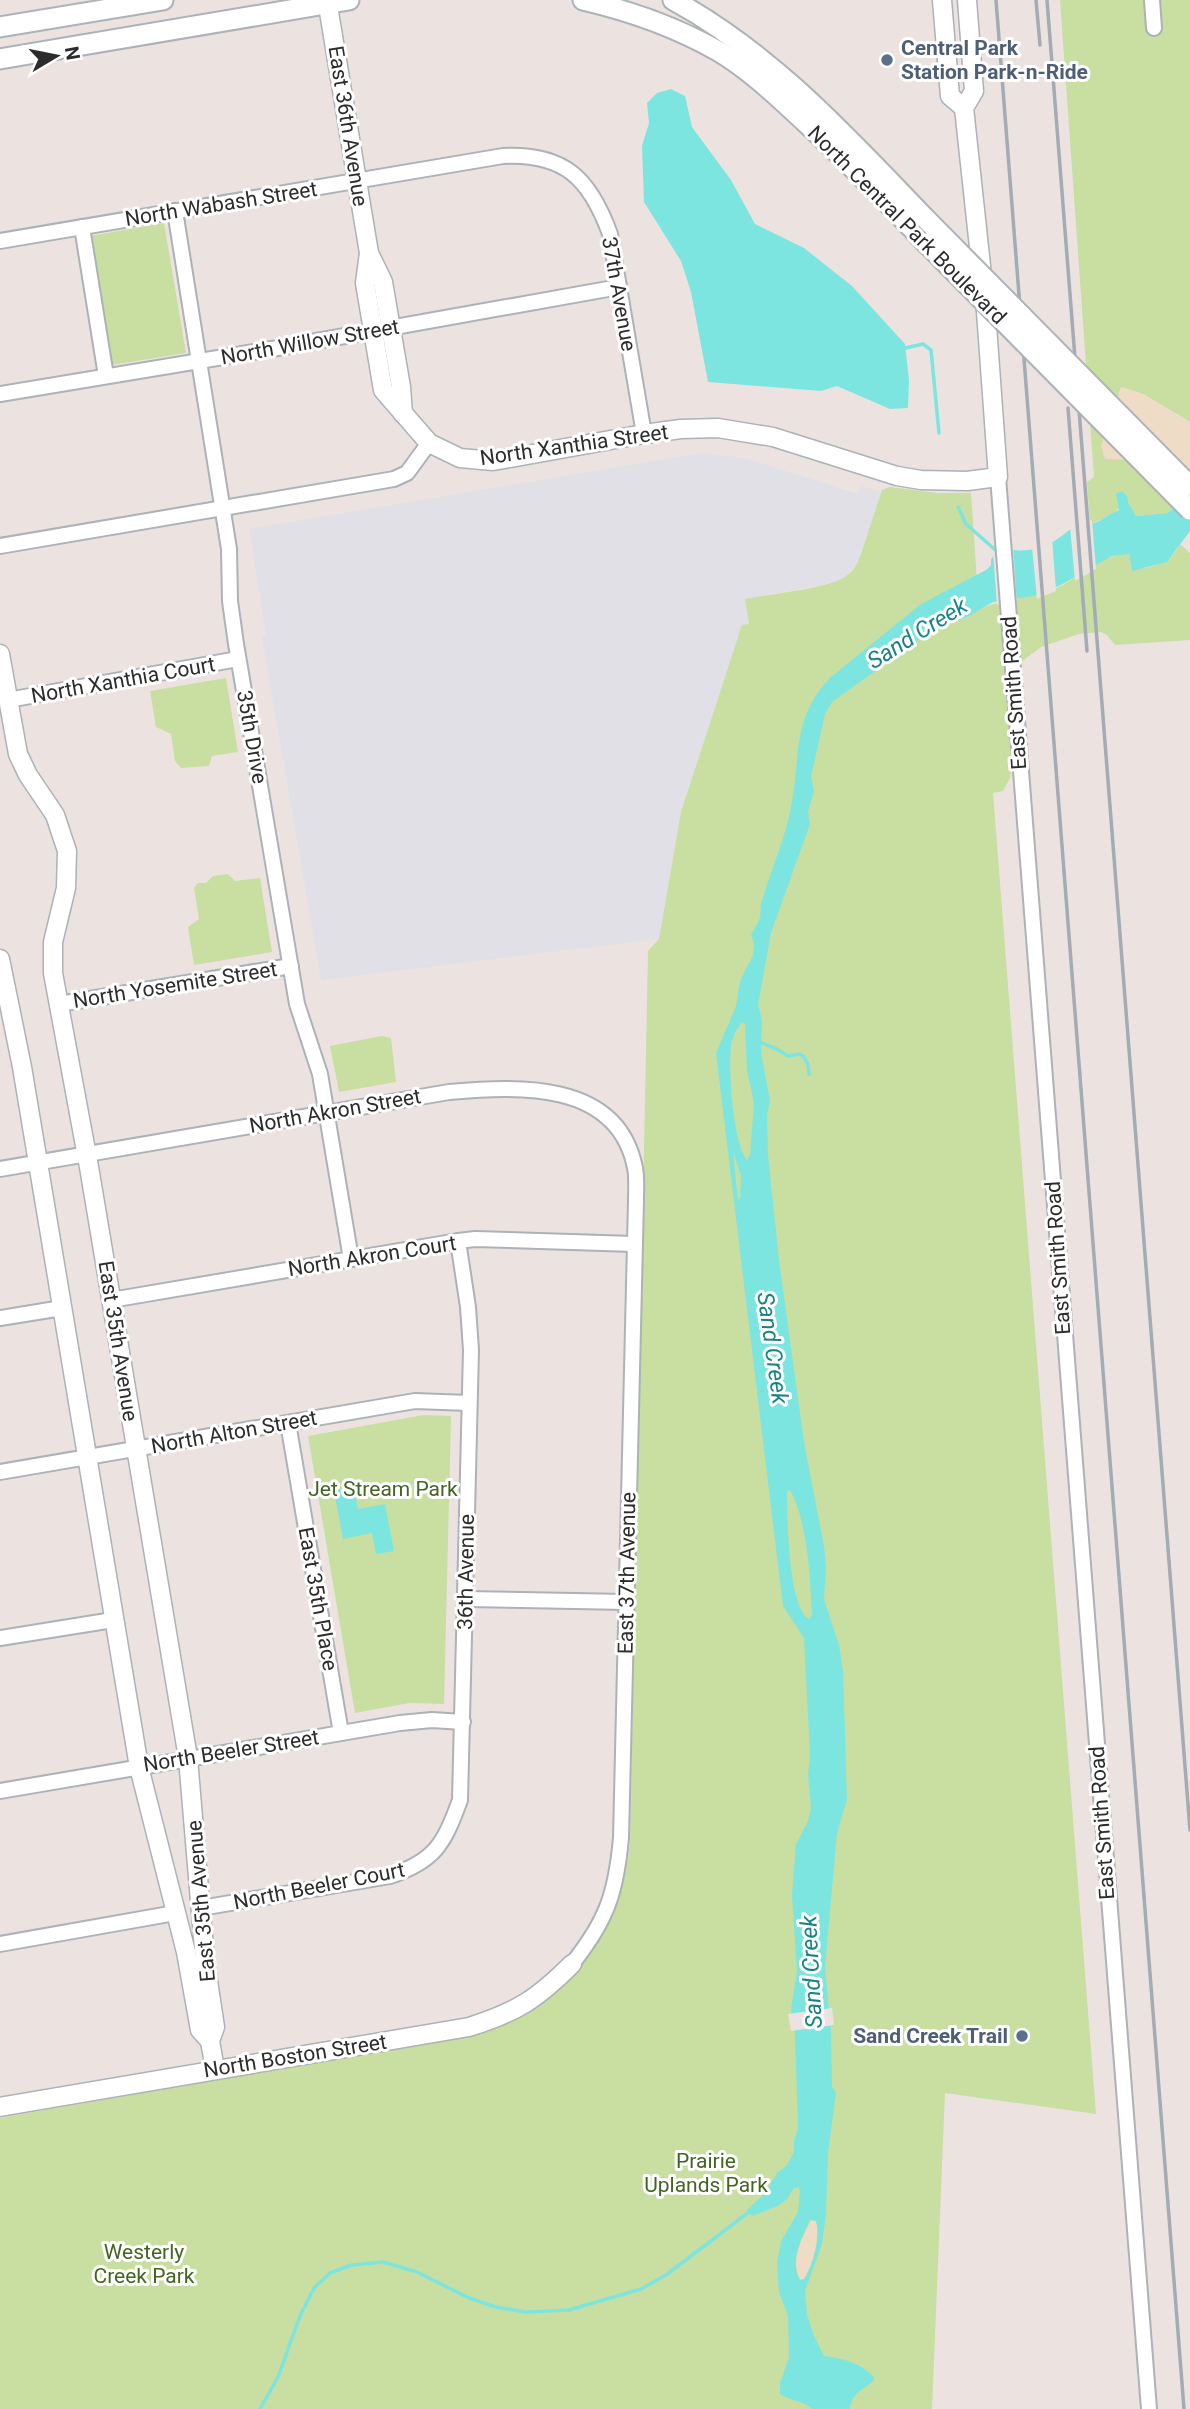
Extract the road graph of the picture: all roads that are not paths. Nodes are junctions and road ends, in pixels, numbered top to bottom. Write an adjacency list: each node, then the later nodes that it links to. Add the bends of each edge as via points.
1 (163, 0): 9 (main road)
2 (349, 0): 8 (main road)
3 (583, 0): 31 (main road, North Central Park Boulevard, bridge, via 676,30 736,63 777,95 855,168)
4 (673, 0): 29 (main road, North Central Park Boulevard, bridge, via 771,65 821,110)
5 (942, 0): 12 (street, East Smith Road, via 950,96)
6 (967, 0): 12 (street, East Smith Road, via 974,91)
7 (1152, 0): 10 (street)
8 (327, 2): 11 (main road); 14 (street, East 36th Avenue)
9 (0, 27)
10 (1154, 28)
11 (0, 59)
12 (964, 108): 28 (street, East Smith Road)
13 (565, 168): 14 (street, North Wabash Street, via 533,157 503,156); 19 (street, 37th Avenue, via 582,181 599,205 610,234)
14 (358, 181): 15 (street, North Wabash Street); 18 (street, East 36th Avenue)
15 (175, 211): 16 (street, North Wabash Street); 22 (street, 35th Drive)
16 (82, 227): 17 (street, North Wabash Street); 23 (street)
17 (0, 241)
18 (369, 253): 20 (street, East 36th Avenue, via 383,282); 21 (street, East 36th Avenue, via 365,283)
19 (619, 287): 20 (street, North Willow Street); 26 (street, 37th Avenue)
20 (391, 327): 21 (street, North Willow Street); 25 (street, East 36th Avenue)
21 (372, 331): 22 (street, North Willow Street); 25 (street, East 36th Avenue, via 383,390)
22 (199, 362): 23 (street, North Willow Street); 30 (street, 35th Drive)
23 (106, 376): 24 (street, North Willow Street)
24 (0, 394)
25 (403, 414): 27 (street, East 36th Avenue)
26 (644, 434): 27 (street, North Xanthia Street, via 485,461 460,458); 28 (street, North Xanthia Street, via 699,427 737,429 921,480)
27 (429, 443): 30 (street, via 407,473 394,479)
28 (998, 477): 73 (street, East Smith Road)
29 (1190, 486)
30 (223, 508): 32 (street); 34 (street, 35th Drive, via 231,565 231,618)
31 (1190, 510)
32 (0, 546)
33 (0, 654): 35 (street, East 35th Avenue)
34 (239, 659): 35 (street, North Xanthia Court); 37 (street, 35th Drive)
35 (8, 700): 38 (street, East 35th Avenue, via 18,754 55,815 67,851 66,888 52,955)
36 (0, 959): 39 (street, East 35th Avenue)
37 (291, 966): 38 (street, North Yosemite Street); 40 (street, 35th Drive, via 300,1019 316,1058)
38 (59, 1004): 41 (street, East 35th Avenue)
39 (6, 1016): 42 (street, East 35th Avenue)
40 (327, 1113): 41 (street, North Akron Street); 44 (street, North Akron Street, via 485,1089 564,1094 606,1116 622,1134); 47 (street, 35th Drive)
41 (87, 1154): 42 (street, North Akron Street); 48 (street, East 35th Avenue)
42 (38, 1162): 43 (street, North Akron Street); 49 (street, East 35th Avenue)
43 (0, 1169)
44 (635, 1169): 46 (street, East 37th Avenue)
45 (458, 1241): 46 (street, North Akron Court); 47 (street, North Akron Court); 51 (street, 36th Avenue, via 470,1322)
46 (634, 1244): 57 (street, East 37th Avenue)
47 (351, 1259): 48 (street, North Akron Court)
48 (111, 1300): 53 (street, East 35th Avenue)
49 (62, 1308): 50 (street); 54 (street, East 35th Avenue)
50 (0, 1318)
51 (469, 1403): 52 (street, North Alton Street, via 415,1401); 56 (street, 36th Avenue)
52 (288, 1423): 53 (street, North Alton Street); 61 (street, East 35th Place)
53 (136, 1449): 54 (street, North Alton Street); 62 (street, East 35th Avenue)
54 (86, 1457): 55 (street, North Alton Street); 58 (street, East 35th Avenue)
55 (0, 1472)
56 (465, 1599): 57 (street); 60 (street, 36th Avenue)
57 (627, 1602): 69 (street, East 37th Avenue, via 618,1874 594,1937)
58 (113, 1620): 59 (street); 63 (street, East 35th Avenue)
59 (0, 1639)
60 (463, 1722): 61 (street, North Beeler Street, via 432,1720); 65 (street, 36th Avenue, via 460,1800 448,1832)
61 (341, 1733): 62 (street, North Beeler Street)
62 (188, 1758): 63 (street, North Beeler Street); 66 (street, East 35th Avenue)
63 (139, 1767): 64 (street, North Beeler Street); 67 (street, East 35th Avenue)
64 (0, 1791)
65 (432, 1854): 66 (street, North Beeler Court, via 412,1869 390,1877)
66 (201, 1908): 70 (street, East 35th Avenue, via 215,2027)
67 (175, 1913): 68 (street); 70 (street, East 35th Avenue, via 200,2030)
68 (0, 1944)
69 (572, 1964): 71 (street, North Boston Street, via 528,2003 469,2027)
70 (210, 2041): 71 (street, East 35th Avenue)
71 (215, 2069): 72 (street, North Boston Street)
72 (0, 2107)
73 (1149, 2409)

